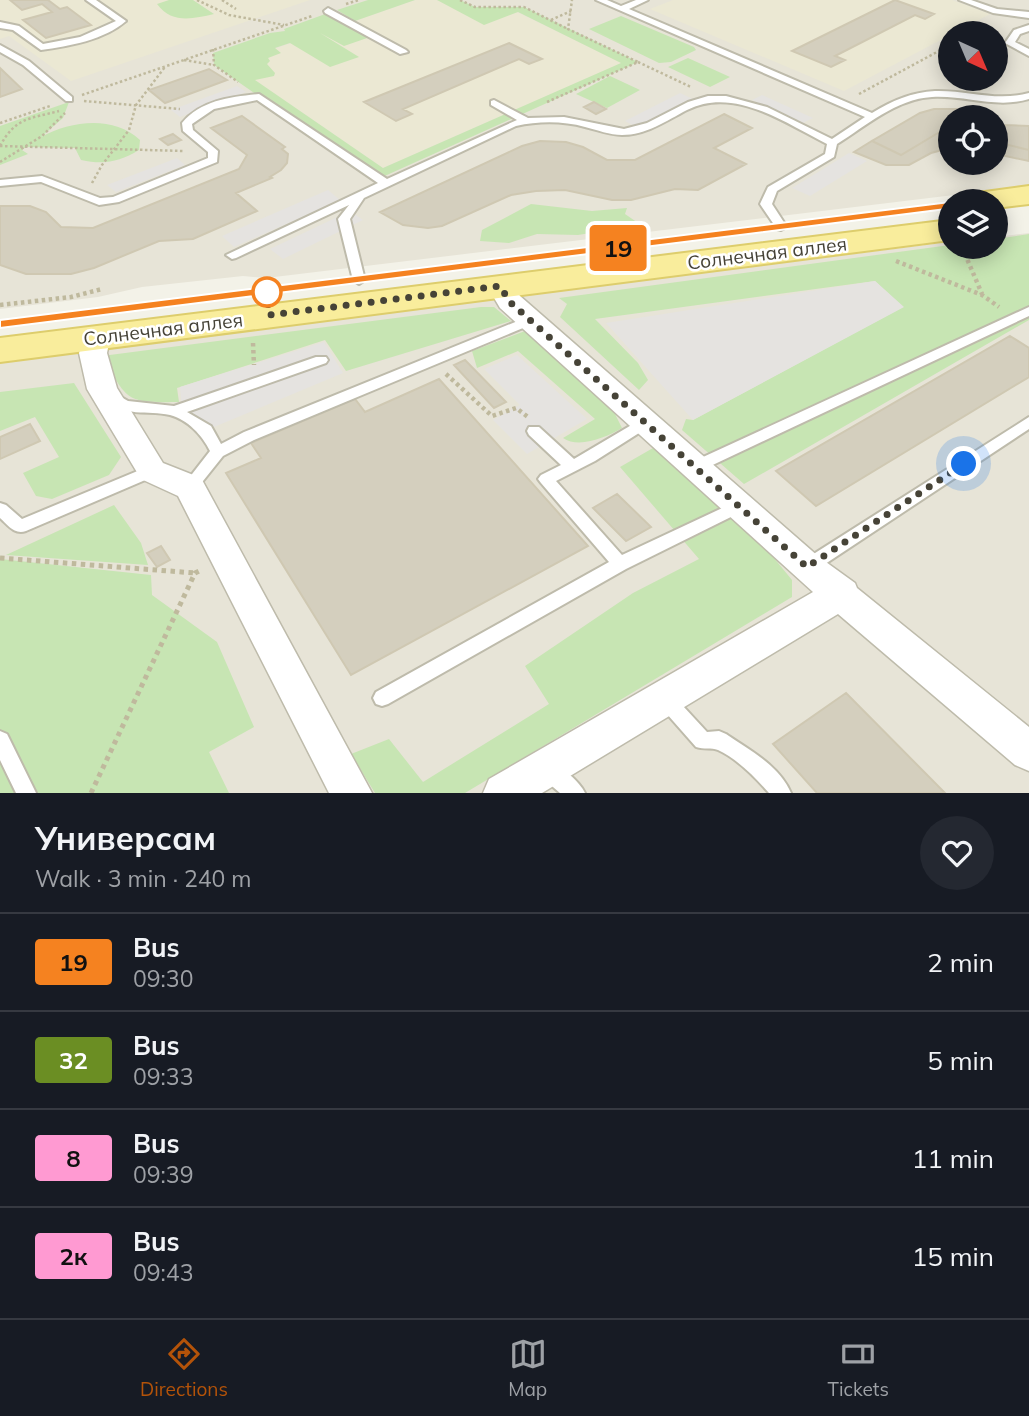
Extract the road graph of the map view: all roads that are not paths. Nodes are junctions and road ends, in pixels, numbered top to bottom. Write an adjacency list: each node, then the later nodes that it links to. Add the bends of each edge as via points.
1 (90, 0): 10 (lane, via 122,21 105,32 41,47)
2 (600, 0): 5 (lane)
3 (644, 0): 5 (lane)
4 (964, 0): 7 (lane)
5 (621, 9): 18 (lane)
6 (328, 10): 13 (lane)
7 (1029, 15)
8 (0, 25): 10 (lane)
9 (1029, 28): 14 (lane, via 1017,32 1010,43)
10 (17, 29): 11 (lane)
11 (0, 34)
12 (0, 48): 16 (lane)
13 (403, 52)
14 (1029, 53)
15 (1029, 96): 18 (lane, via 994,103 932,94 907,98)
16 (69, 102)
17 (494, 103): 19 (lane)
18 (874, 117): 20 (lane)
19 (521, 118): 20 (lane, via 550,118 616,132 639,131 695,102 731,100 757,106); 22 (lane)
20 (832, 143): 29 (lane, via 830,155 772,189 766,204)
21 (0, 183): 22 (lane, via 42,179 80,197 115,200 213,160 213,151 188,131 187,123 194,114 259,97)
22 (387, 184): 24 (lane)
23 (1029, 195): 25 (main road)
24 (359, 198): 31 (lane); 32 (lane, via 344,219)
25 (1008, 198)
26 (938, 207): 29 (main road, Солнечная аллея)
27 (1029, 220): 28 (main road)
28 (1008, 223)
29 (781, 227): 32 (main road, Солнечная аллея)
30 (938, 231): 33 (main road, Солнечная аллея)
31 (232, 255)
32 (359, 280): 36 (main road, Солнечная аллея)
33 (500, 286): 35 (street); 37 (main road, Солнечная аллея)
34 (1029, 311): 47 (lane)
35 (530, 320): 42 (street); 45 (lane)
36 (0, 324)
37 (96, 338): 38 (main road, Солнечная аллея); 40 (street, via 93,353)
38 (0, 350)
39 (321, 360): 41 (lane)
40 (102, 388): 41 (lane, via 125,406); 48 (street)
41 (174, 411): 45 (lane, via 206,430)
42 (645, 422): 46 (lane); 47 (street)
43 (1029, 422): 53 (lane)
44 (536, 428): 46 (lane)
45 (218, 452): 49 (lane)
46 (572, 466): 52 (lane, via 545,479)
47 (695, 467): 50 (street)
48 (152, 471): 49 (street); 51 (lane, via 20,527)
49 (190, 487): 61 (street, via 211,566)
50 (738, 507): 52 (lane); 53 (street)
51 (0, 509)
52 (620, 564): 55 (lane)
53 (807, 567): 54 (street)
54 (842, 593): 56 (street); 58 (street)
55 (382, 698)
56 (664, 698): 59 (street); 64 (lane, via 703,741 719,740 761,769)
57 (0, 740): 60 (lane)
58 (1029, 752)
59 (544, 768): 62 (street); 63 (lane)
60 (26, 793)
61 (351, 793)
62 (504, 793)
63 (575, 793)
64 (781, 793)

